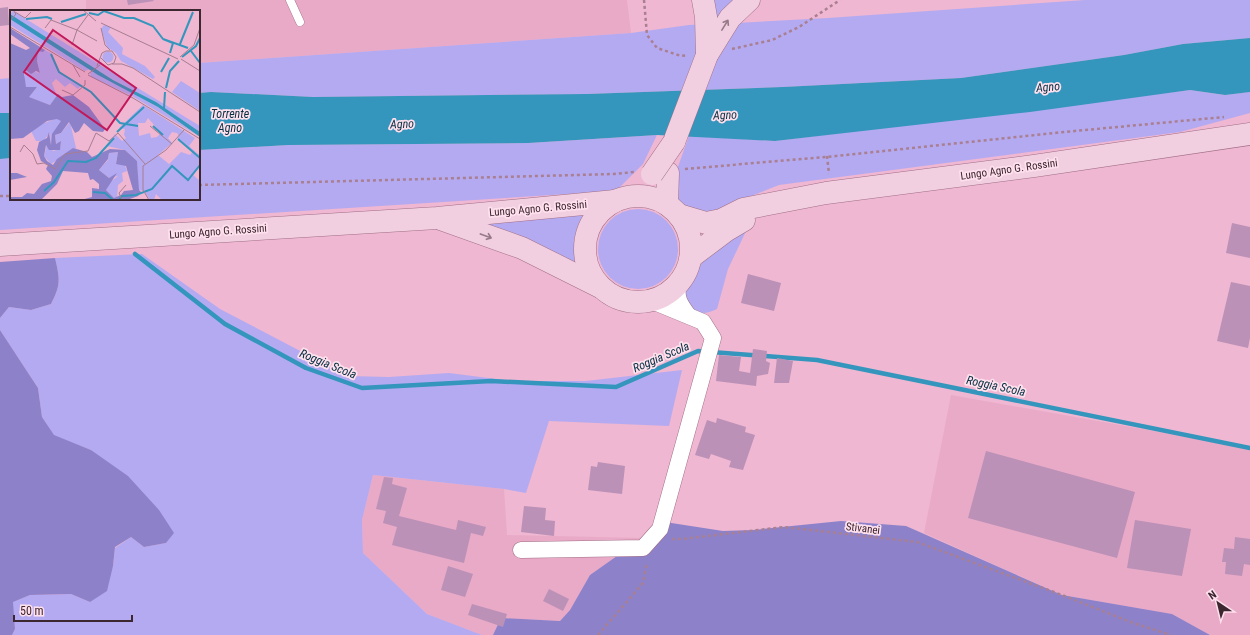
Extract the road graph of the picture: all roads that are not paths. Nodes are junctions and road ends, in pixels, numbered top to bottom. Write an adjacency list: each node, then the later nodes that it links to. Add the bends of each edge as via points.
1 (290, 0): 4 (lane)
2 (703, 0): 5 (main road, via 706,17)
3 (749, 0): 5 (main road, one-way to 3)
4 (300, 22)
5 (699, 55): 7 (main road, bridge, via 674,142)
6 (1250, 134): 9 (main road, Lungo Agno G. Rossini, via 1034,166 830,192)
7 (659, 172): 8 (main road); 10 (main road)
8 (622, 198): 10 (main road, Lungo Agno G. Rossini, via 655,198); 11 (main road, Lungo Agno G. Rossini); 15 (main road, Lungo Agno G. Rossini, via 602,209 591,223 585,239 586,262)
9 (768, 204): 10 (main road, Lungo Agno G. Rossini, via 743,209 721,220 706,223); 13 (main road, Lungo Agno G. Rossini)
10 (673, 209): 13 (main road, Lungo Agno G. Rossini, via 687,228 691,242)
11 (436, 218): 12 (main road, Lungo Agno G. Rossini); 15 (main road, Lungo Agno G. Rossini, one-way to 15, via 522,248)
12 (0, 245)
13 (691, 257): 14 (main road, Lungo Agno G. Rossini)
14 (679, 283): 16 (main road, Lungo Agno G. Rossini, via 668,293); 17 (street, via 679,302)
15 (600, 287): 16 (main road, Lungo Agno G. Rossini, via 616,298 633,302)
16 (652, 301): 17 (street)
17 (688, 315): 18 (street, via 703,322 713,338 660,528 643,548)
18 (521, 550)

